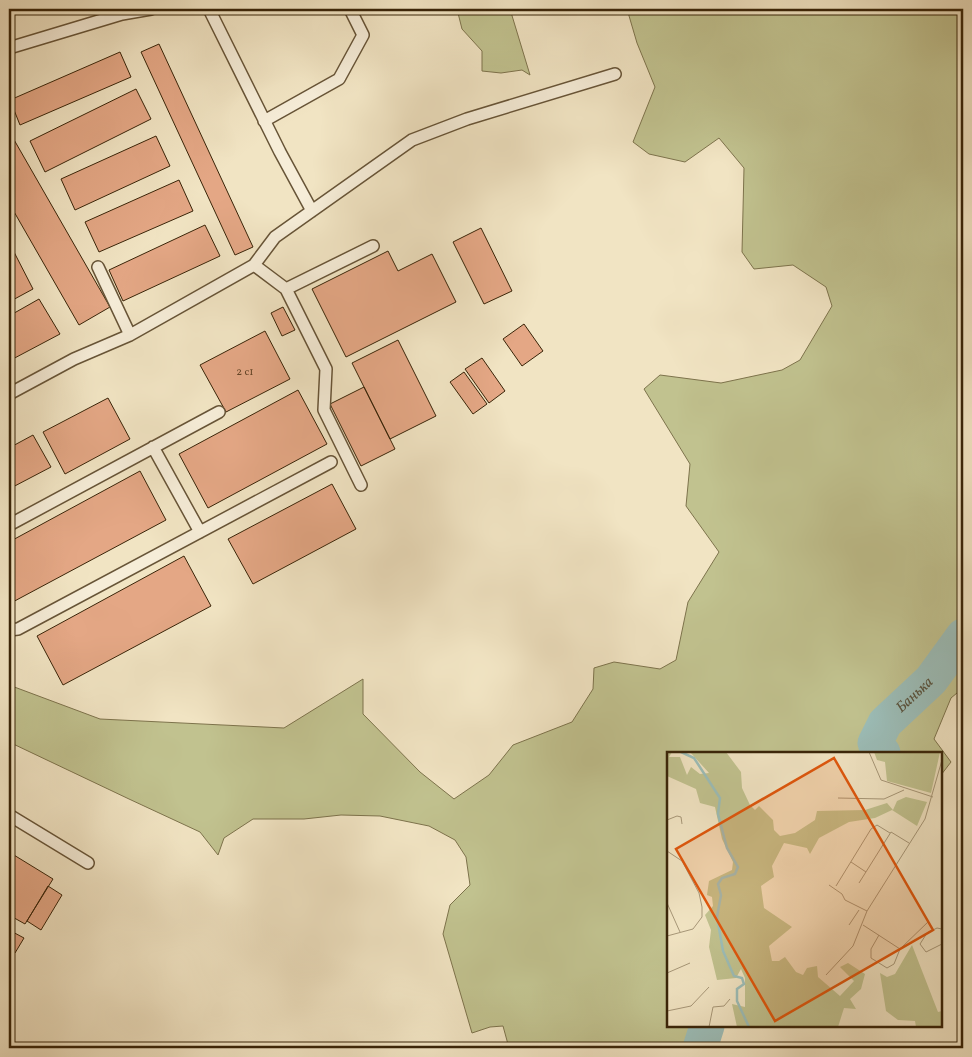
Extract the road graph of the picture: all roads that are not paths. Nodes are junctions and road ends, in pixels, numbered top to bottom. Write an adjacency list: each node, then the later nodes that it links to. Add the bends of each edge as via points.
1 (151, 9): 4 (lane, via 122,14)
2 (209, 9): 6 (lane)
3 (350, 9): 6 (lane, via 363,35 339,79)
4 (9, 48)
5 (615, 74): 7 (lane, via 467,119 412,140)
6 (264, 121): 7 (lane)
7 (312, 211): 9 (lane, via 275,237)
8 (372, 246): 11 (lane)
9 (254, 265): 11 (lane); 12 (lane)
10 (98, 268): 12 (lane)
11 (286, 290): 17 (lane, via 326,369 324,410)
12 (130, 335): 13 (lane, via 74,359)
13 (9, 394)
14 (219, 412): 15 (lane)
15 (154, 447): 18 (lane); 19 (lane)
16 (331, 462): 19 (lane)
17 (361, 486)
18 (9, 525)
19 (200, 532): 20 (lane, via 18,629)
20 (9, 630)
21 (9, 815): 22 (lane)
22 (88, 863)

